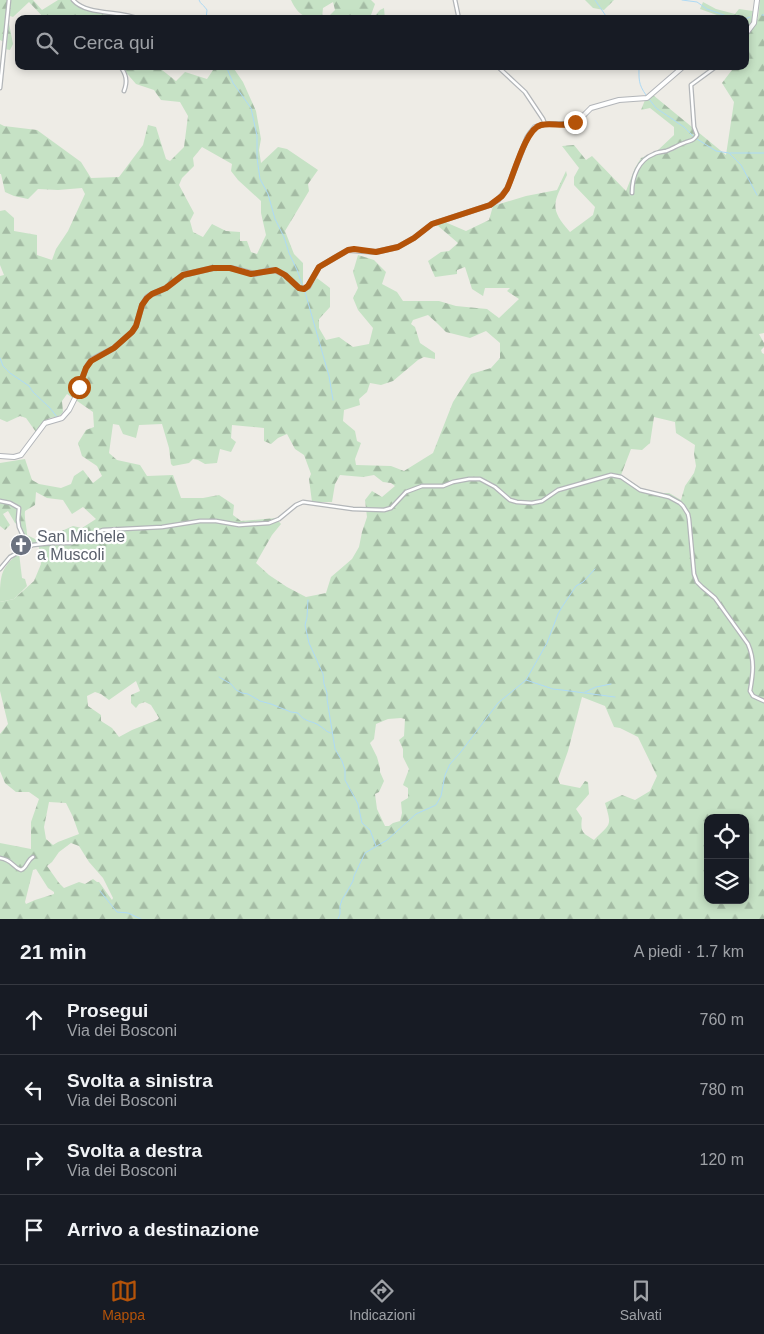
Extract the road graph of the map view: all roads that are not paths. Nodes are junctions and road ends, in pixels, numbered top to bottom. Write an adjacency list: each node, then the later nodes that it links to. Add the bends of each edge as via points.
1 (9, 0): 12 (street)
2 (73, 0): 5 (street, via 77,5 96,11)
3 (455, 0): 6 (street)
4 (757, 0): 7 (main road, via 754,23)
5 (131, 15)
6 (458, 15)
7 (749, 30)
8 (123, 70): 13 (street, via 126,78)
9 (501, 70): 14 (street, via 525,92)
10 (679, 70): 14 (main road, via 647,98 619,100 592,108 571,124)
11 (711, 70): 15 (street, via 691,85 697,135 694,140 654,154 640,163)
12 (0, 88)
13 (124, 91)
14 (545, 124): 16 (main road, via 531,132 507,189 494,203 432,224 398,247 376,252 348,250 319,267 304,289 276,270 251,274 230,268 213,268 183,275 147,298 132,332 89,363 74,403 64,416 45,423 21,455)
15 (632, 194)
16 (0, 456)
17 (0, 501): 18 (street, via 19,508 19,527)
18 (28, 547): 19 (street, via 7,558); 20 (street, via 70,543 103,530 200,521 239,525 269,523 303,502 384,510 391,508 406,492 422,486 443,486 470,479 499,488 510,500 532,503 542,501 558,490 611,475 621,477 640,490 668,497 683,506 689,519 697,582 715,598 746,640 753,665 750,691)
19 (0, 569)
20 (764, 701)
21 (33, 857): 22 (street, via 24,870)
22 (0, 858)

